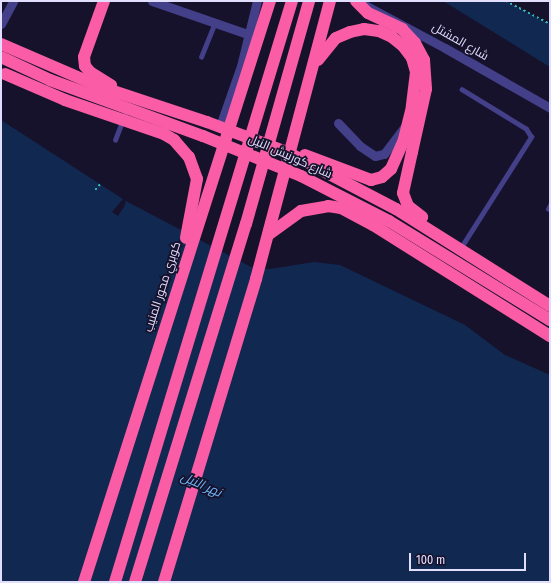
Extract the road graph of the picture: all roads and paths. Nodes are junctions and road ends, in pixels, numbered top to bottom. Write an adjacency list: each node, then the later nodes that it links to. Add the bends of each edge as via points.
1 (13, 1): 11 (street)
2 (104, 1): 22 (highway, via 88,43 84,57 85,66)
3 (152, 1): 12 (street)
4 (257, 1): 15 (street)
5 (270, 1): 32 (highway, كوبري محور المنيب, bridge)
6 (292, 1): 37 (highway, bridge)
7 (309, 1): 38 (highway, bridge, via 246,224)
8 (330, 1): 20 (highway, bridge)
9 (356, 1): 14 (street, شارع المشتل); 31 (highway, bridge, via 368,13 402,29 415,43 424,60 426,89 403,187 405,200 413,211 449,236)
10 (506, 1): 13 (path)
11 (2, 20)
12 (215, 23): 15 (street); 18 (lane)
13 (550, 24)
14 (405, 25): 23 (street, شارع المشتل); 24 (street, via 400,37 415,59 417,89 403,131 384,154 375,156 360,146)
15 (250, 35): 25 (street)
16 (1, 44): 22 (highway, شارع كورنيش النيل)
17 (1, 57): 22 (highway, شارع كورنيش النيل, via 50,80)
18 (201, 57)
19 (3, 72): 32 (highway, bridge, via 80,106 164,134 182,148 189,157 197,179 187,232)
20 (306, 87): 27 (highway, bridge, via 318,60 336,38 364,30 378,31 392,37 407,52 416,72 404,140 391,169 382,177 371,180 360,178 316,158); 30 (highway, bridge)
21 (462, 90): 31 (lane, via 526,129 531,137)
22 (129, 102): 25 (highway, شارع كورنيش النيل); 26 (lane); 34 (highway, شارع كورنيش النيل, via 348,199 433,247)
23 (550, 108)
24 (338, 123)
25 (220, 126): 27 (highway, شارع كورنيش النيل)
26 (115, 140)
27 (289, 153): 31 (highway, شارع كورنيش النيل, via 391,206)
28 (100, 184): 29 (path)
29 (95, 190)
30 (268, 235): 35 (highway, via 301,211 321,206 341,208 373,225); 39 (highway, bridge)
31 (459, 248): 33 (highway, شارع كورنيش النيل)
32 (186, 260): 36 (highway, كوبري محور المنيب, bridge)
33 (550, 306)
34 (550, 320)
35 (550, 336)
36 (84, 582)
37 (115, 582)
38 (135, 582)
39 (164, 582)

